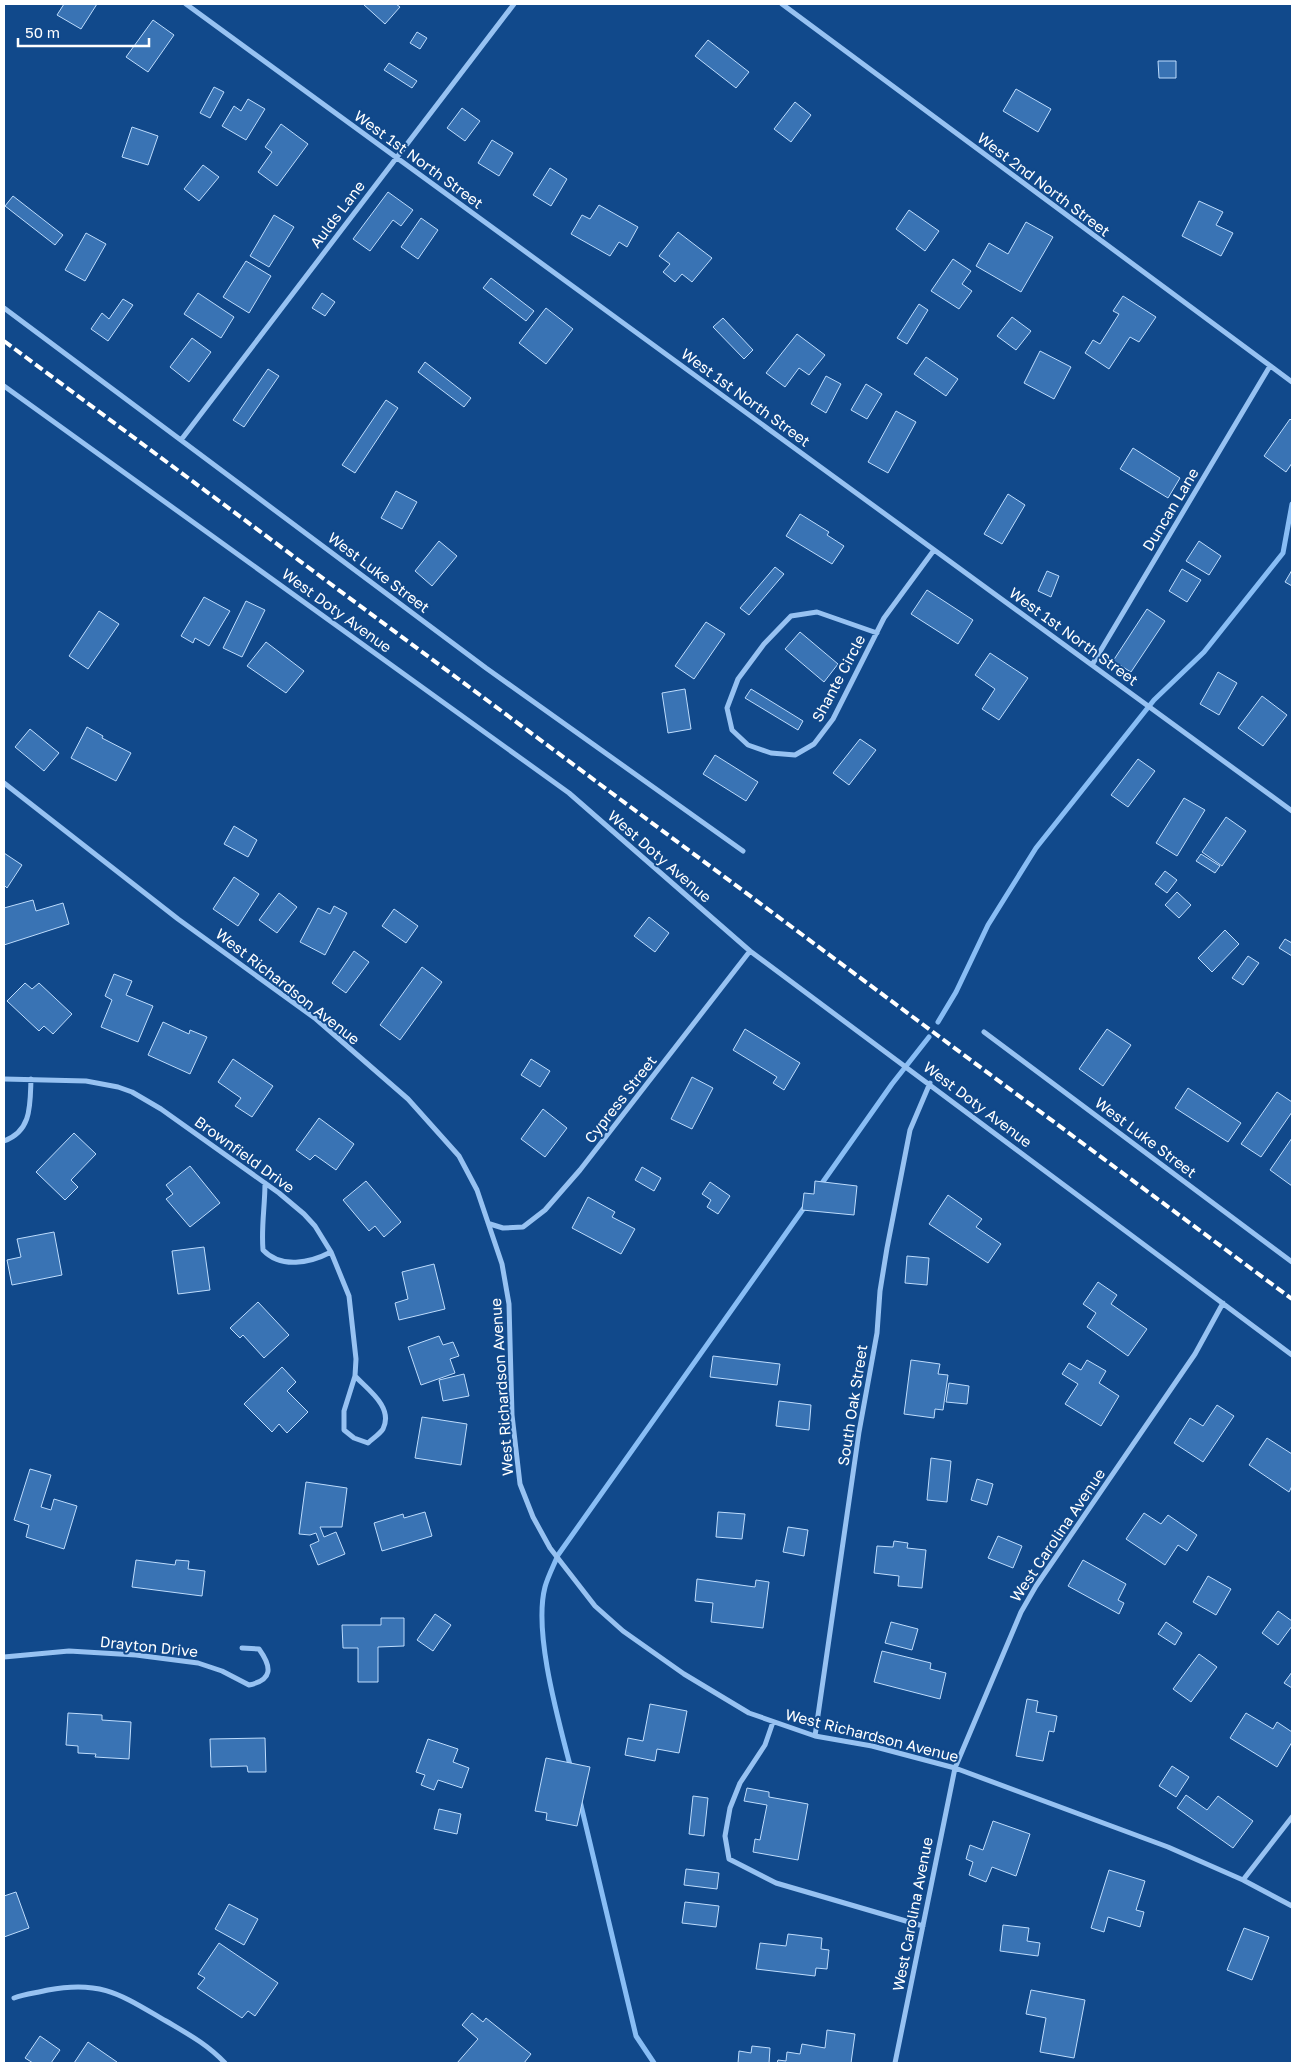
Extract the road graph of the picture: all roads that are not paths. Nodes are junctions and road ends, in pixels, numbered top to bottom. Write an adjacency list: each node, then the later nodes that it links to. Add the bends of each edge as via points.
1 (186, 4): 4 (street, West 1st North Street)
2 (514, 4): 4 (street, Aulds Lane)
3 (782, 4): 6 (street, West 2nd North Street)
4 (396, 158): 9 (street, Aulds Lane); 10 (street, West 1st North Street)
5 (4, 308): 9 (street, West Luke Street)
6 (1270, 366): 7 (street, West 2nd North Street); 12 (street, Duncan Lane)
7 (1292, 382)
8 (4, 386): 16 (street, West Doty Avenue, via 569,792)
9 (182, 440): 15 (street, West Luke Street, via 486,668)
10 (934, 550): 11 (street, Shante Circle); 12 (street, West 1st North Street)
11 (876, 633): 11 (street, Shante Circle, via 833,719 814,744 795,755 771,754 748,745 732,730 727,708 738,679 764,644 791,616 817,612)
12 (1092, 665): 14 (street, West 1st North Street)
13 (4, 783): 23 (street, West Richardson Avenue, via 178,919 316,1020 408,1099 459,1156)
14 (1292, 811)
15 (743, 851)
16 (750, 951): 20 (street, West Doty Avenue); 23 (street, Cypress Street, via 580,1170 545,1210 523,1227 502,1228)
17 (984, 1032): 25 (street, West Luke Street)
18 (4, 1079): 19 (street, Brownfield Drive)
19 (31, 1079): 21 (street, via 26,1122 16,1137); 22 (street, Brownfield Drive, via 86,1081 132,1092)
20 (930, 1084): 26 (street, West Doty Avenue); 32 (street, South Oak Street, via 910,1130 886,1248 877,1333 859,1432)
21 (4, 1141)
22 (265, 1183): 24 (street, Brownfield Drive, via 304,1214); 24 (street, via 263,1250 271,1259 298,1263)
23 (490, 1224): 31 (street, West Richardson Avenue, via 502,1264 508,1304 512,1415 520,1484 550,1548 595,1606 623,1631 716,1695)
24 (332, 1252): 28 (street, Brownfield Drive, via 349,1296)
25 (1292, 1262)
26 (1223, 1304): 27 (street, West Doty Avenue); 33 (street, West Carolina Avenue, via 1195,1354 1024,1606)
27 (1292, 1355)
28 (355, 1376): 28 (street, Brownfield Drive, via 382,1403 385,1418 383,1429 368,1443 344,1430 344,1410)
29 (242, 1648): 30 (street, Drayton Drive, via 259,1650 267,1661 266,1676 260,1683 249,1685 198,1663 136,1655 69,1651)
30 (4, 1657)
31 (773, 1722): 32 (street, West Richardson Avenue); 37 (street, via 765,1744 740,1783 730,1808 725,1836 729,1859 776,1883)
32 (815, 1736): 33 (street, West Richardson Avenue, via 872,1746)
33 (955, 1768): 35 (street, West Richardson Avenue, via 1168,1847); 37 (street, West Carolina Avenue)
34 (1292, 1817): 35 (street)
35 (1243, 1880): 36 (street, West Richardson Avenue)
36 (1292, 1906)
37 (923, 1926): 40 (street, West Carolina Avenue)
38 (14, 1998): 39 (street, via 26,1993 81,1986 112,1992 192,2035)
39 (225, 2063)
40 (895, 2063)

